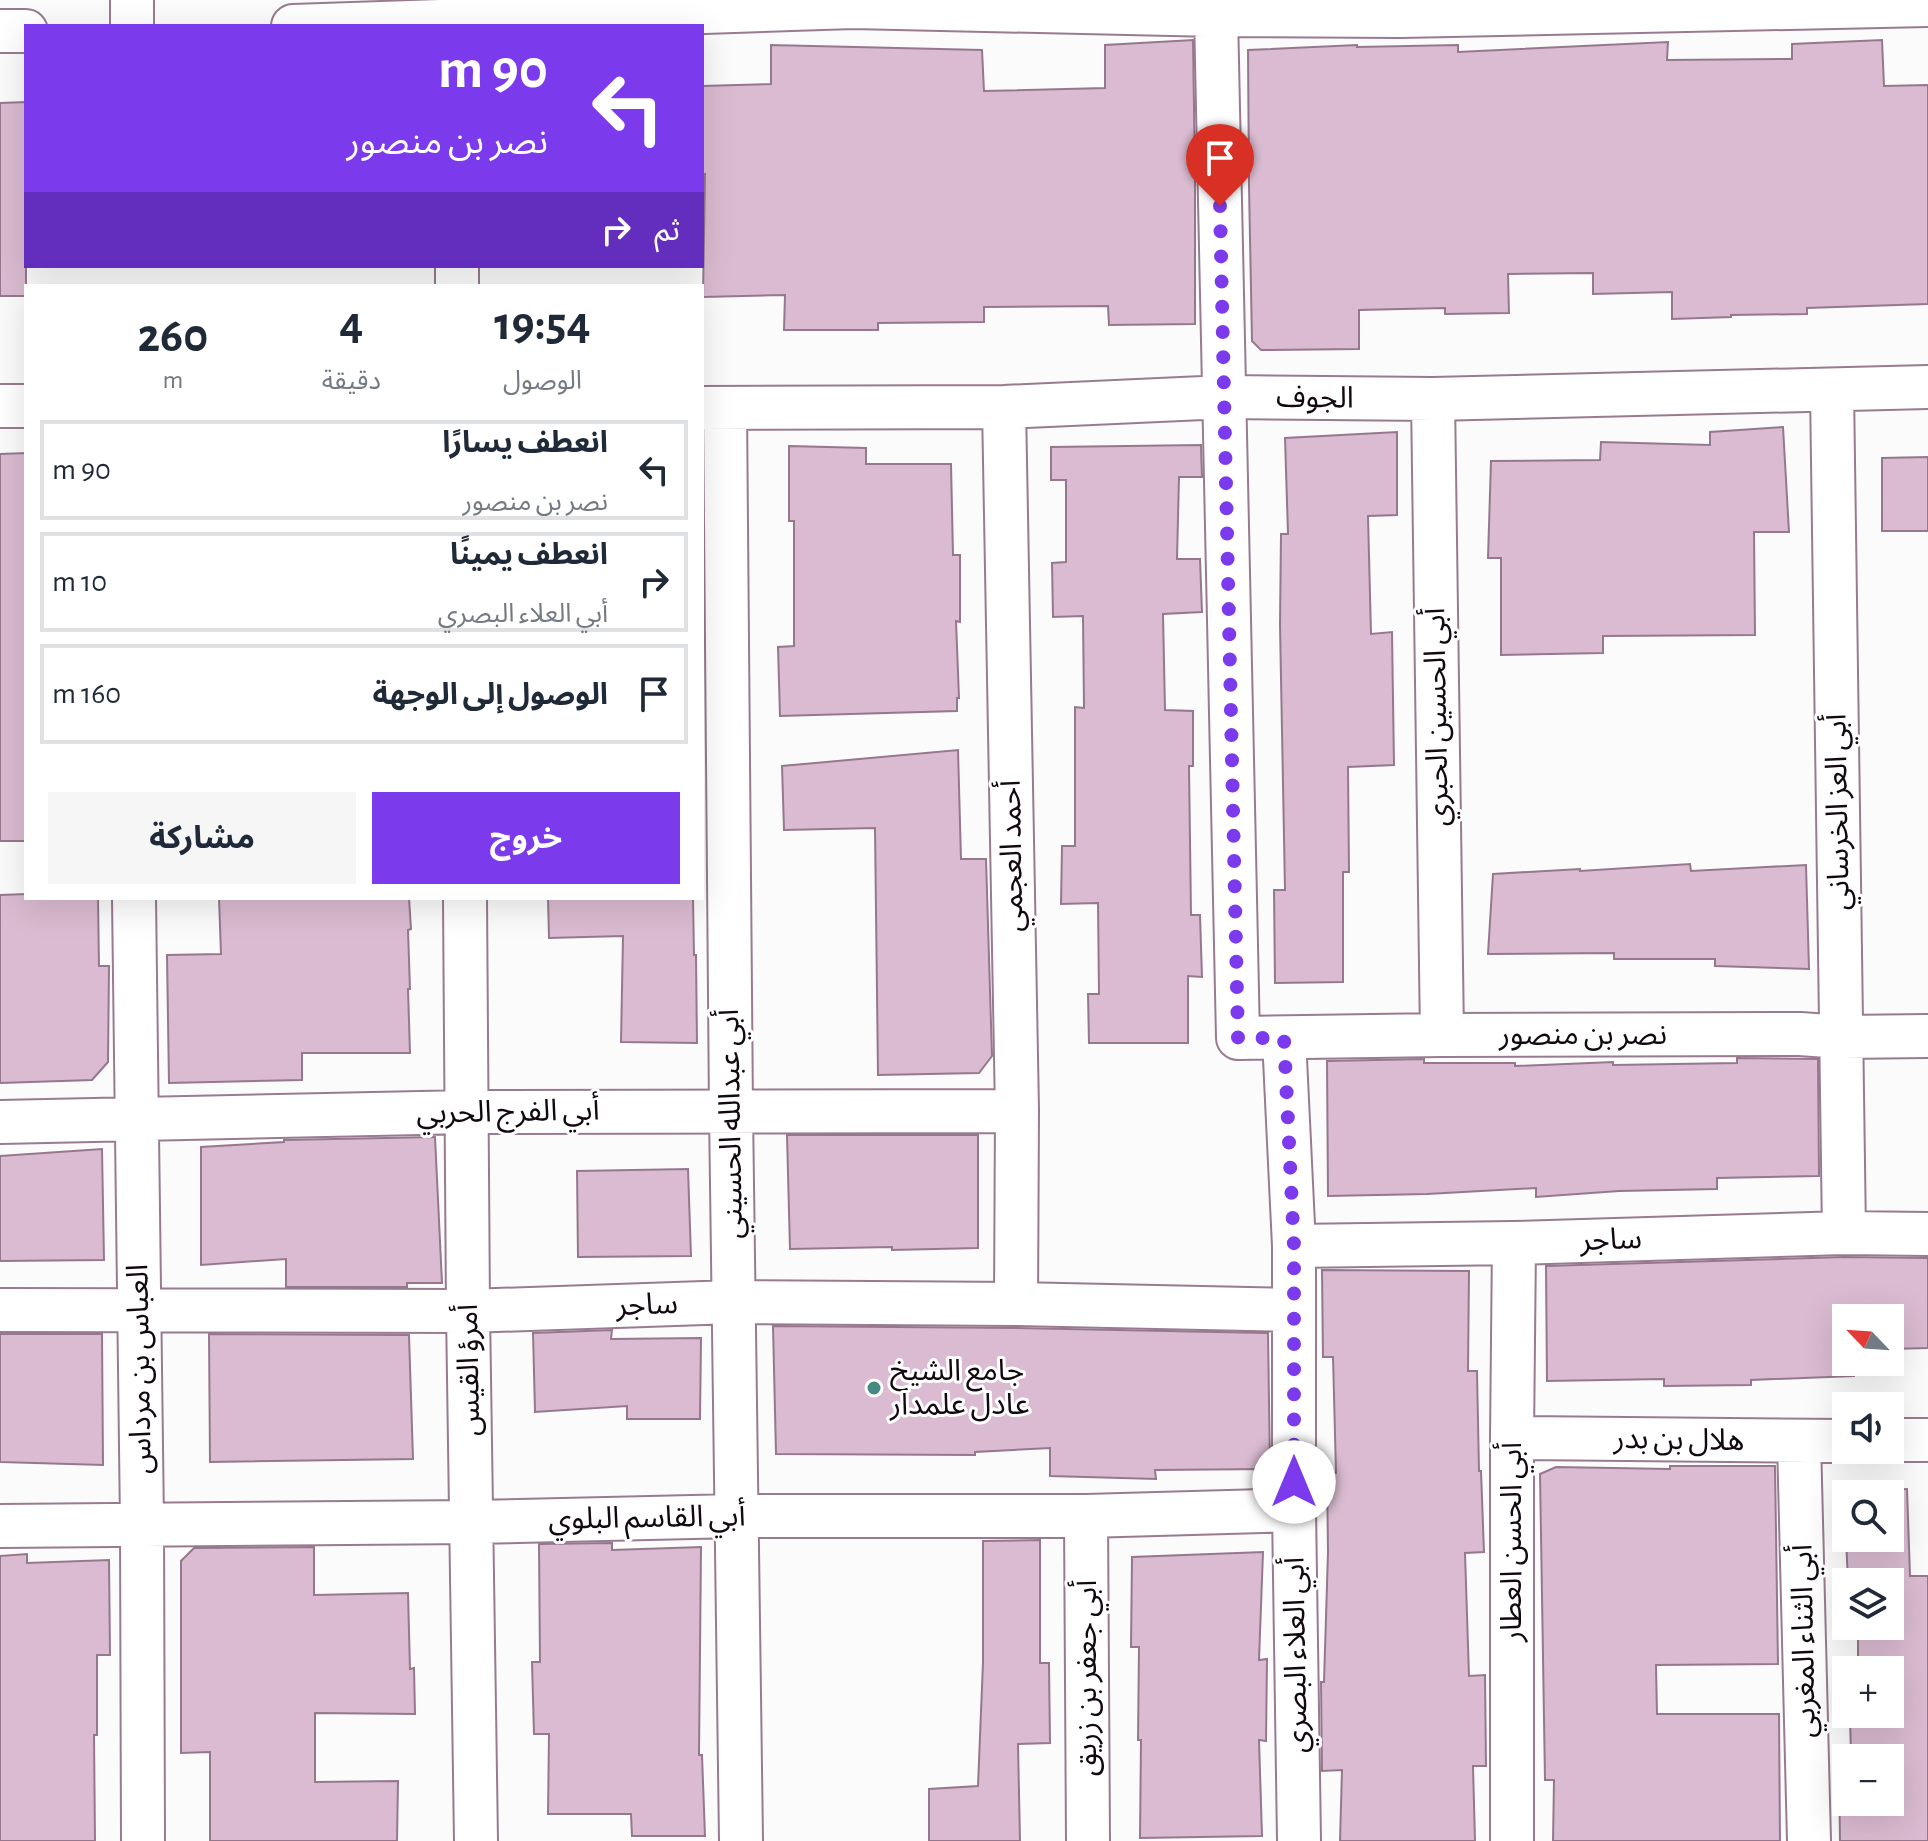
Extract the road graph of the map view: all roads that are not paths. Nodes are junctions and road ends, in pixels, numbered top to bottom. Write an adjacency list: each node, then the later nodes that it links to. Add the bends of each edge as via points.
1 (132, 0): 7 (street)
2 (1789, 4): 3 (street); 4 (street)
3 (1928, 5)
4 (1588, 6): 5 (street, via 1400,16)
5 (1216, 15): 6 (street, via 853,7); 13 (street)
6 (455, 16): 8 (street)
7 (132, 24)
8 (325, 24)
9 (0, 31): 10 (street)
10 (24, 31)
11 (1928, 387): 12 (street, الجوف)
12 (1832, 390): 14 (street, الجوف); 23 (street, أبي العز الخرساني)
13 (1225, 397): 14 (street, الجوف); 17 (street, الجوف); 24 (street, نصر بن منصور, via 1238,1038)
14 (1433, 399): 21 (street, أبي الحسين الحبري)
15 (0, 406): 16 (street)
16 (24, 406)
17 (1004, 407): 18 (street, الجوف); 26 (street, أحمد العجمي)
18 (714, 408): 25 (street, أبي عبدالله الحسيني)
19 (134, 900): 28 (street, العباس بن مرداس)
20 (465, 900): 27 (street, أمرؤ القيس)
21 (1442, 1035): 23 (street, نصر بن منصور); 24 (street, نصر بن منصور)
22 (1928, 1036): 23 (street, نصر بن منصور)
23 (1842, 1037): 30 (street, أبي العز الخرساني)
24 (1284, 1038): 33 (street, أبي العلاء البصري)
25 (731, 1111): 26 (street, أبي الفرج الحربي); 27 (street, أبي الفرج الحربي); 34 (street, أبي عبدالله الحسيني)
26 (1017, 1111): 35 (street, أحمد العجمي)
27 (468, 1112): 28 (street, أبي الفرج الحربي); 39 (street, أمرؤ القيس)
28 (137, 1120): 29 (street, أبي الفرج الحربي); 37 (street, العباس بن مرداس)
29 (0, 1122)
30 (1844, 1233): 31 (street, ساجر); 32 (street, ساجر)
31 (1928, 1234)
32 (1514, 1243): 33 (street, ساجر); 40 (street, أبي الحسن العطار)
33 (1294, 1246): 38 (street, أبي العلاء البصري)
34 (733, 1302): 35 (street, ساجر); 39 (street, ساجر); 46 (street, أبي عبدالله الحسيني)
35 (1016, 1304): 38 (street, ساجر)
36 (0, 1310): 37 (street, ساجر)
37 (139, 1310): 39 (street, ساجر); 49 (street, العباس بن مرداس)
38 (1293, 1310): 45 (street, أبي العلاء البصري)
39 (468, 1311): 48 (street, أمرؤ القيس)
40 (1512, 1438): 43 (street, هلال بن بدر); 56 (street, أبي الحسن العطار)
41 (1904, 1440): 42 (street)
42 (1928, 1440)
43 (1799, 1441): 44 (street, هلال بن بدر); 57 (street, أبي الثناء المغربي)
44 (1832, 1441)
45 (1294, 1510): 47 (street, أبي القاسم البلوي); 55 (street, أبي العلاء البصري)
46 (736, 1516): 47 (street, أبي القاسم البلوي); 48 (street, أبي القاسم البلوي); 53 (street, أبي عبدالله الحسيني)
47 (1086, 1516): 54 (street, أبي جعفر بن زريق)
48 (472, 1522): 49 (street, أبي القاسم البلوي); 52 (street, أمرؤ القيس)
49 (142, 1524): 50 (street, أبي القاسم البلوي); 51 (street, العباس بن مرداس)
50 (0, 1526)
51 (143, 1841)
52 (476, 1841)
53 (741, 1841)
54 (1088, 1841)
55 (1299, 1841)
56 (1512, 1841)
57 (1809, 1841)

